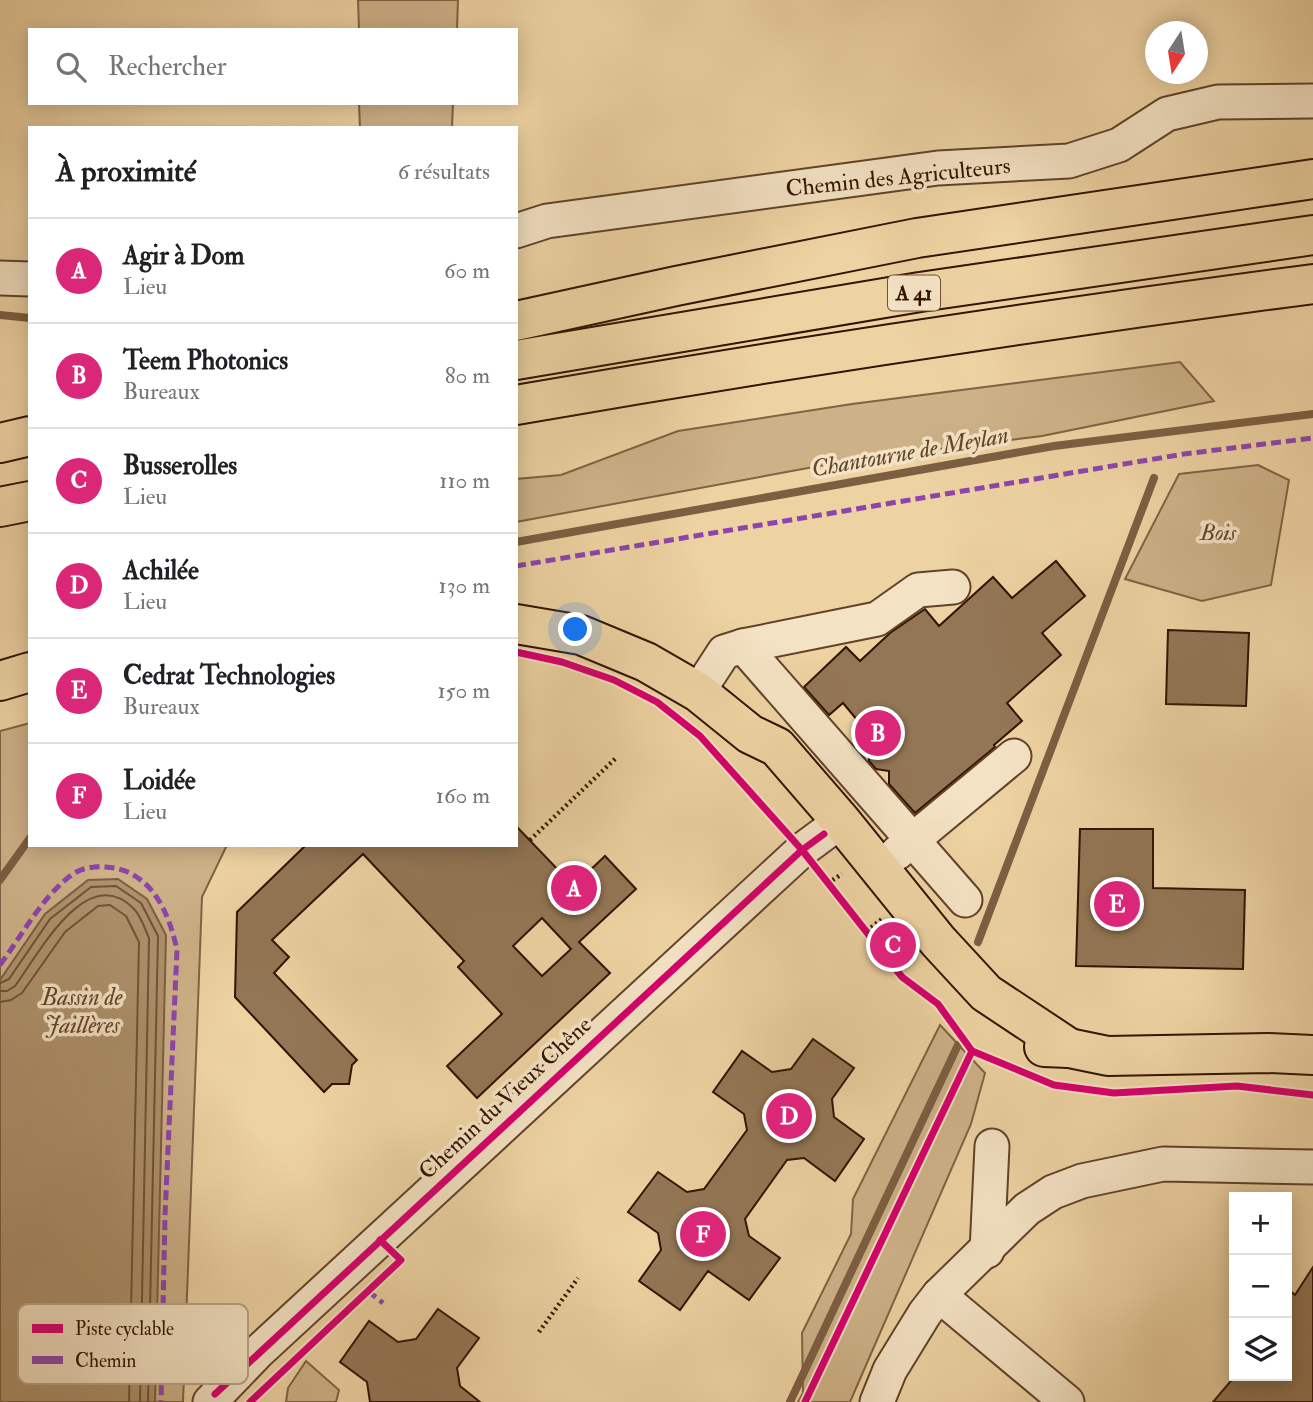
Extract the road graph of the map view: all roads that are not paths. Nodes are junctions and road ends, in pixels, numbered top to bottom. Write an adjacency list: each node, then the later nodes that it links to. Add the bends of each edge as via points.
1 (1313, 101): 3 (street, Chemin des Agriculteurs, via 1218,102 1167,114 1119,145 1069,161 938,168 547,220)
2 (1313, 179): 8 (main road, via 917,238)
3 (518, 230)
4 (1313, 235): 9 (main road, A 41, via 920,292)
5 (0, 278): 6 (street)
6 (28, 279)
7 (1313, 284): 10 (main road, A 41, via 719,370)
8 (518, 321)
9 (518, 360)
10 (518, 405)
11 (28, 436): 12 (main road)
12 (0, 443)
13 (28, 454): 14 (main road)
14 (0, 460)
15 (28, 501): 16 (main road)
16 (0, 507)
17 (953, 587): 19 (street, via 918,590 877,618)
18 (518, 624): 22 (main road, via 581,635)
19 (743, 646): 22 (street, via 724,652); 25 (street)
20 (28, 673): 21 (main road)
21 (0, 681)
22 (698, 692): 24 (main road, via 750,734 765,762)
23 (1014, 756): 25 (street)
24 (822, 835): 26 (main road); 28 (main road, via 974,1016 1025,1047); 34 (street, Chemin du Vieux Chêne)
25 (913, 840): 26 (street); 27 (street)
26 (880, 870): 28 (main road, via 986,993)
27 (965, 900)
28 (1069, 1048): 29 (main road, via 1108,1056)
29 (1313, 1055)
30 (992, 1146): 32 (street)
31 (1313, 1167): 32 (street, via 1163,1164 1082,1181 1027,1209)
32 (987, 1251): 33 (street)
33 (939, 1296): 37 (street, via 890,1370); 38 (street)
34 (248, 1366)
35 (228, 1384): 36 (street, Chemin du Vieux Chêne)
36 (213, 1398)
37 (877, 1402)
38 (1067, 1402)

